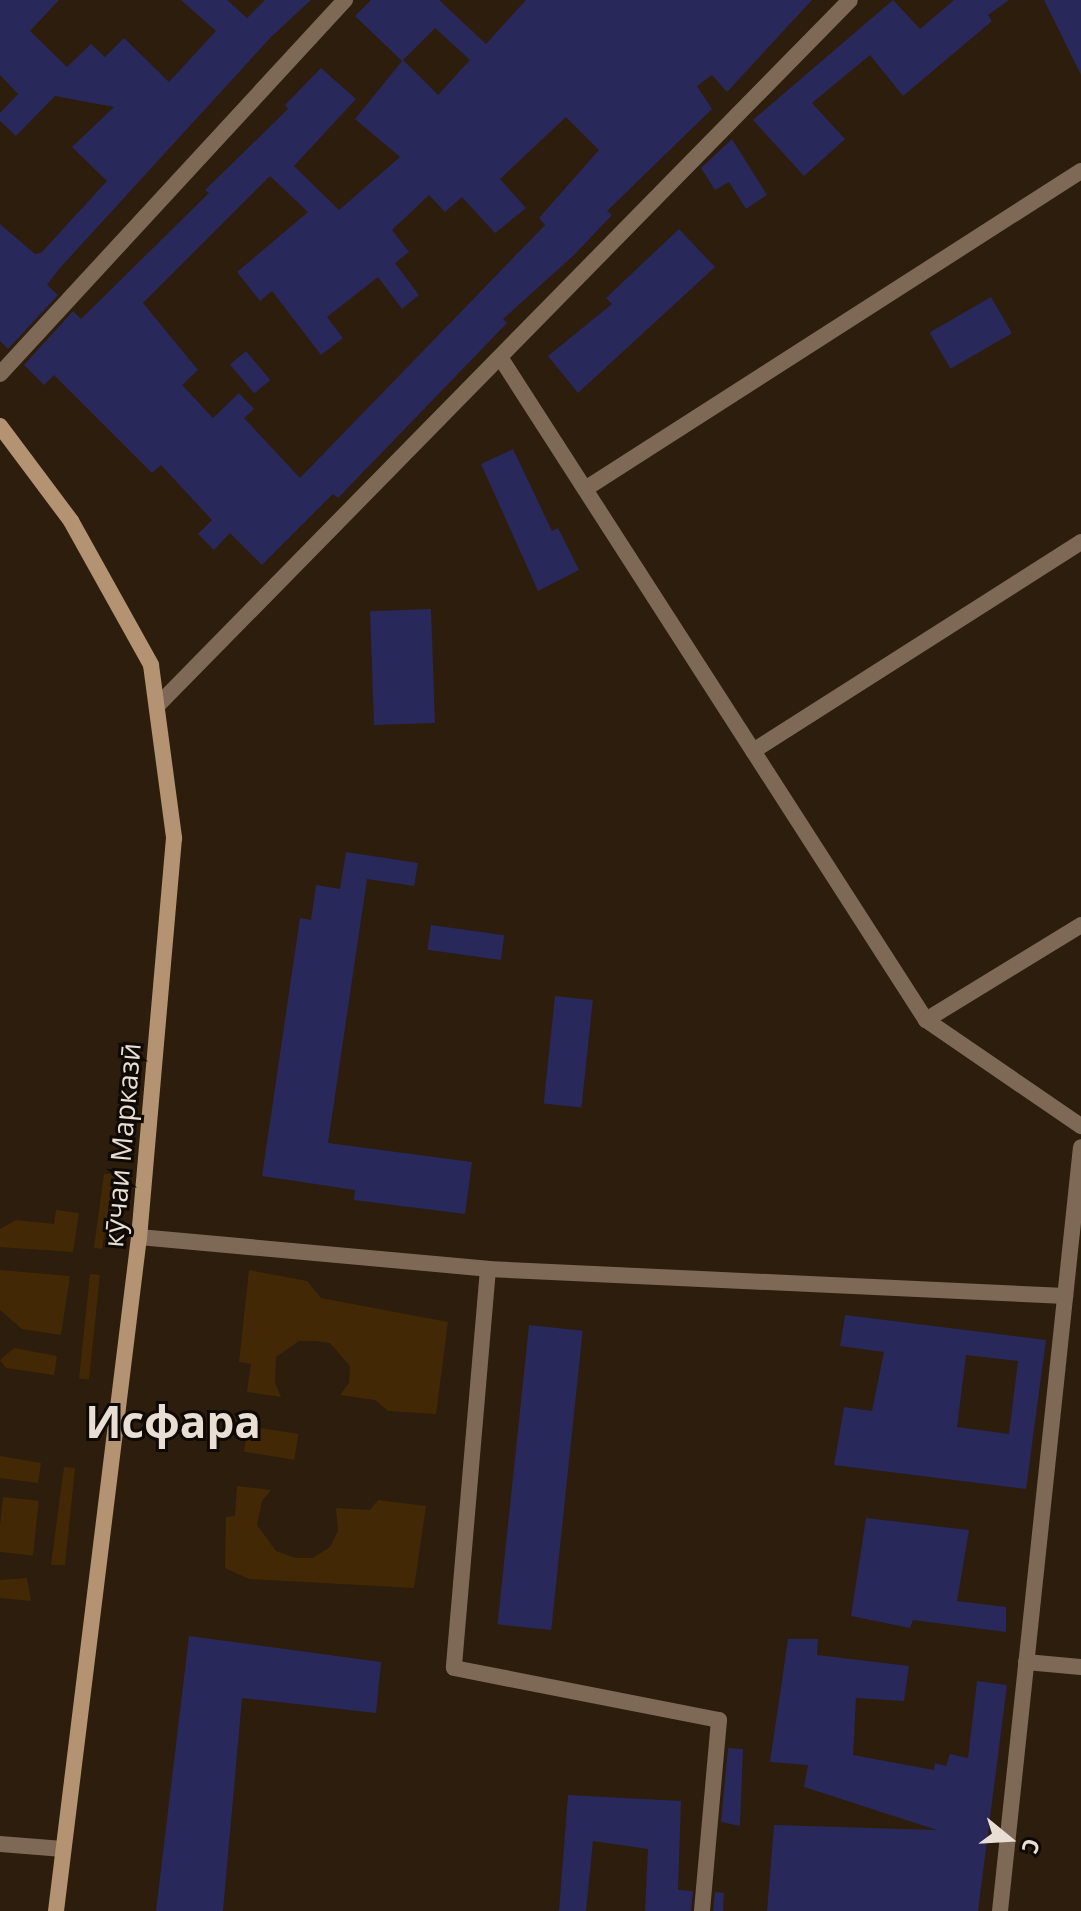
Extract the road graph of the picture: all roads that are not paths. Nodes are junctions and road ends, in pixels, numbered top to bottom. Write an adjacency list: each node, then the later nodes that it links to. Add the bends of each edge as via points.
1 (345, 0): 5 (street)
2 (850, 0): 4 (street)
3 (1081, 171): 7 (street)
4 (500, 357): 7 (street); 9 (street)
5 (0, 374)
6 (0, 426): 9 (main road, кӯчаи Марказӣ, via 71,521 151,665)
7 (585, 489): 10 (street)
8 (1081, 542): 10 (street)
9 (159, 704): 15 (main road, кӯчаи Марказӣ, via 174,838)
10 (753, 751): 12 (street)
11 (1081, 925): 12 (street)
12 (926, 1020): 13 (street)
13 (1081, 1126)
14 (1081, 1147): 17 (street)
15 (139, 1237): 16 (street); 21 (main road, кӯчаи Марказӣ)
16 (488, 1269): 17 (street); 23 (street, via 454,1668 719,1720)
17 (1065, 1296): 18 (street)
18 (1026, 1662): 19 (street); 24 (street)
19 (1081, 1667)
20 (0, 1844): 21 (street)
21 (63, 1849): 22 (main road, кӯчаи Марказӣ)
22 (56, 1911)
23 (702, 1911)
24 (1000, 1911)

